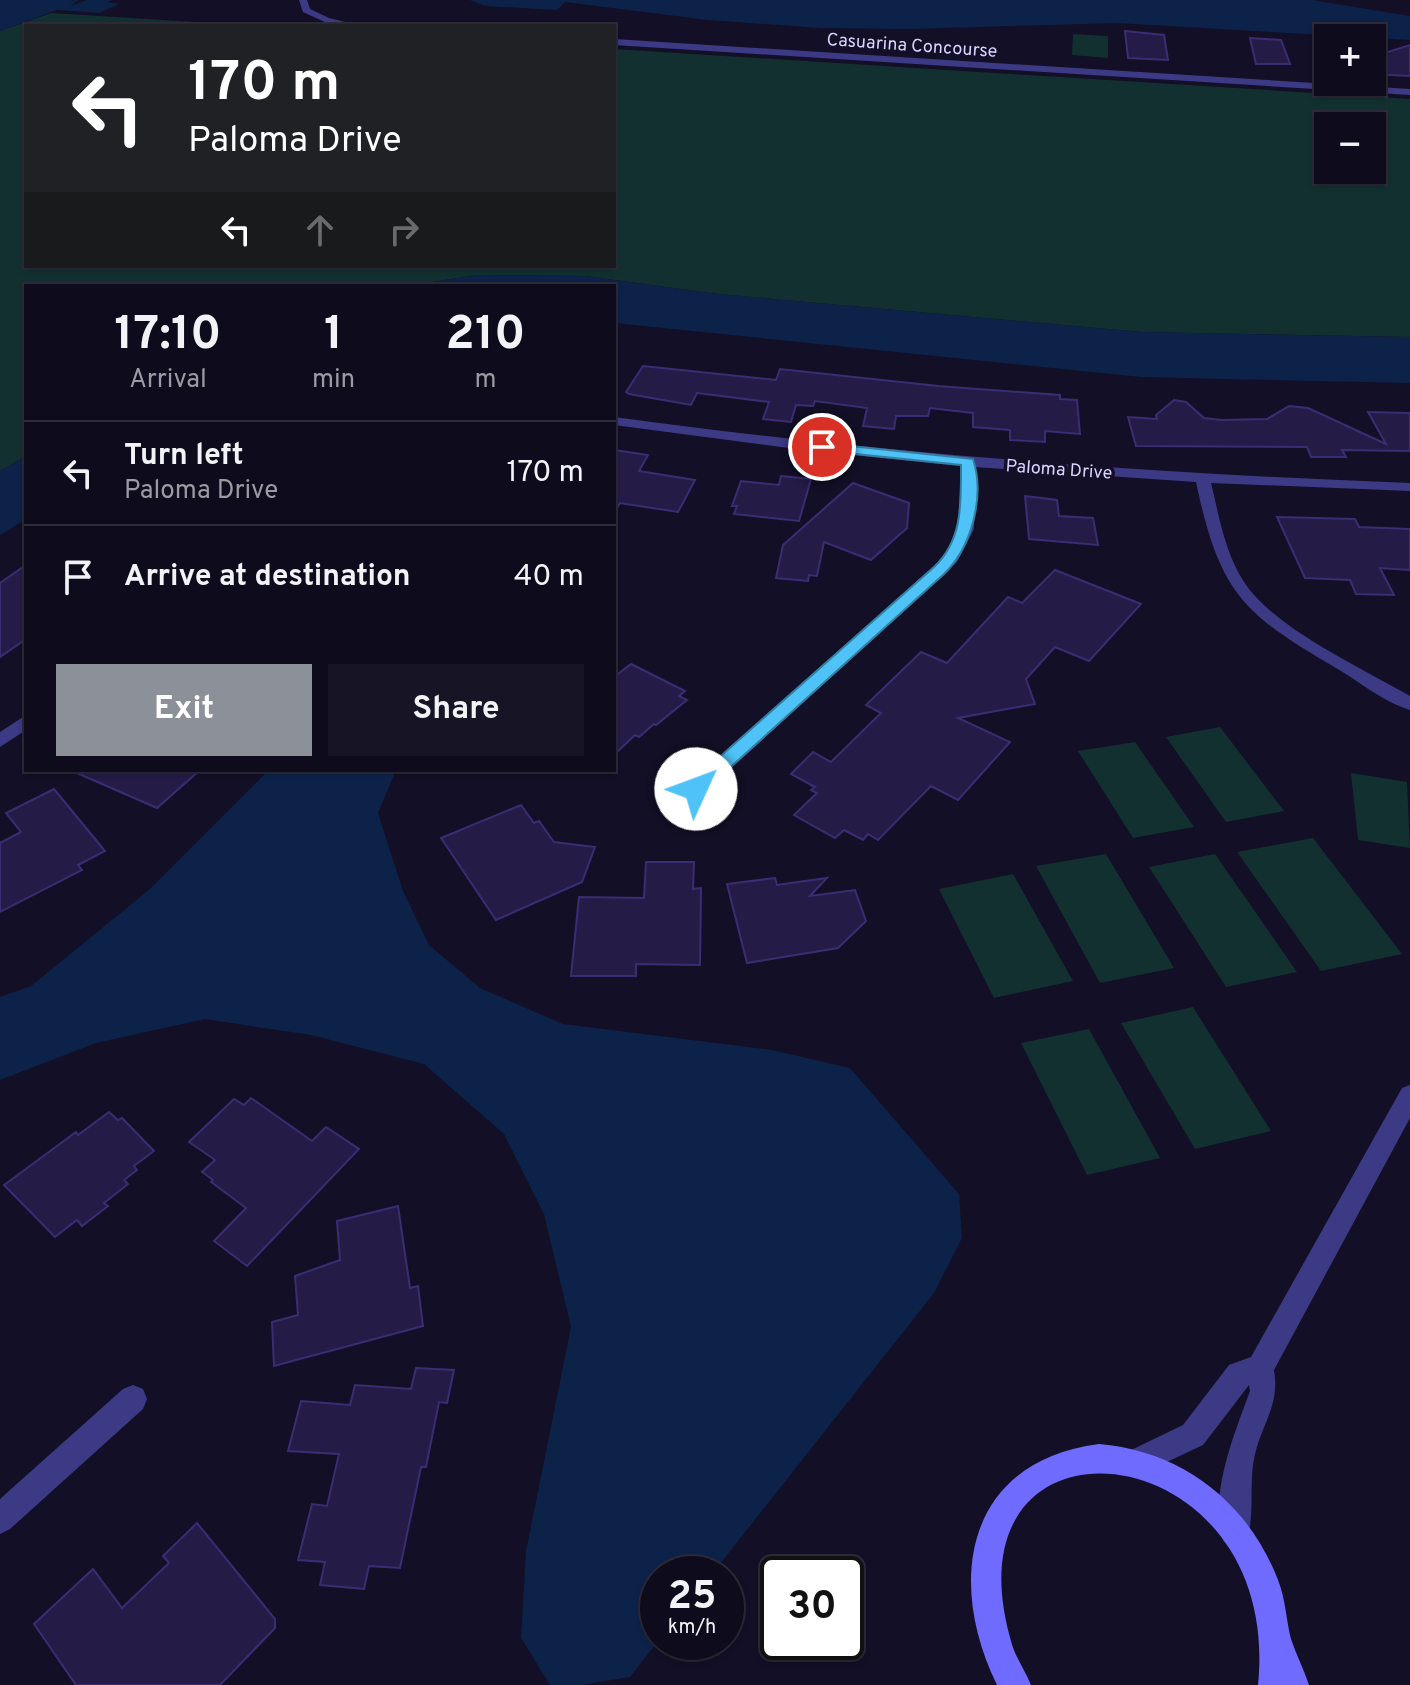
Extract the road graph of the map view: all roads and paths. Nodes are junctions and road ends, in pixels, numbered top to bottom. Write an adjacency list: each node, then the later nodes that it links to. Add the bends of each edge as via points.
1 (303, 0): 2 (street, via 315,16)
2 (349, 24)
3 (616, 42): 4 (street, Casuarina Concourse)
4 (1410, 92)
5 (616, 421): 6 (street, Paloma Drive)
6 (968, 462): 7 (street, Paloma Drive); 12 (street, via 966,529 951,559)
7 (1203, 479): 8 (street, Paloma Drive); 9 (street, via 1221,551 1246,598)
8 (1410, 487)
9 (1410, 704)
10 (24, 723): 11 (street)
11 (0, 741)
12 (696, 789)
13 (1410, 1095): 14 (street)
14 (1260, 1368): 16 (street, via 1239,1375 1193,1435); 18 (street, via 1264,1391 1241,1453)
15 (133, 1399): 17 (street)
16 (1137, 1462): 18 (street, via 1173,1476); 20 (street, via 1093,1456 1052,1466 1018,1489 995,1526 985,1571 989,1623)
17 (0, 1519)
18 (1235, 1531): 19 (street, via 1267,1592)
19 (1278, 1645): 21 (street); 22 (street)
20 (1011, 1682)
21 (1274, 1685)
22 (1293, 1685)

